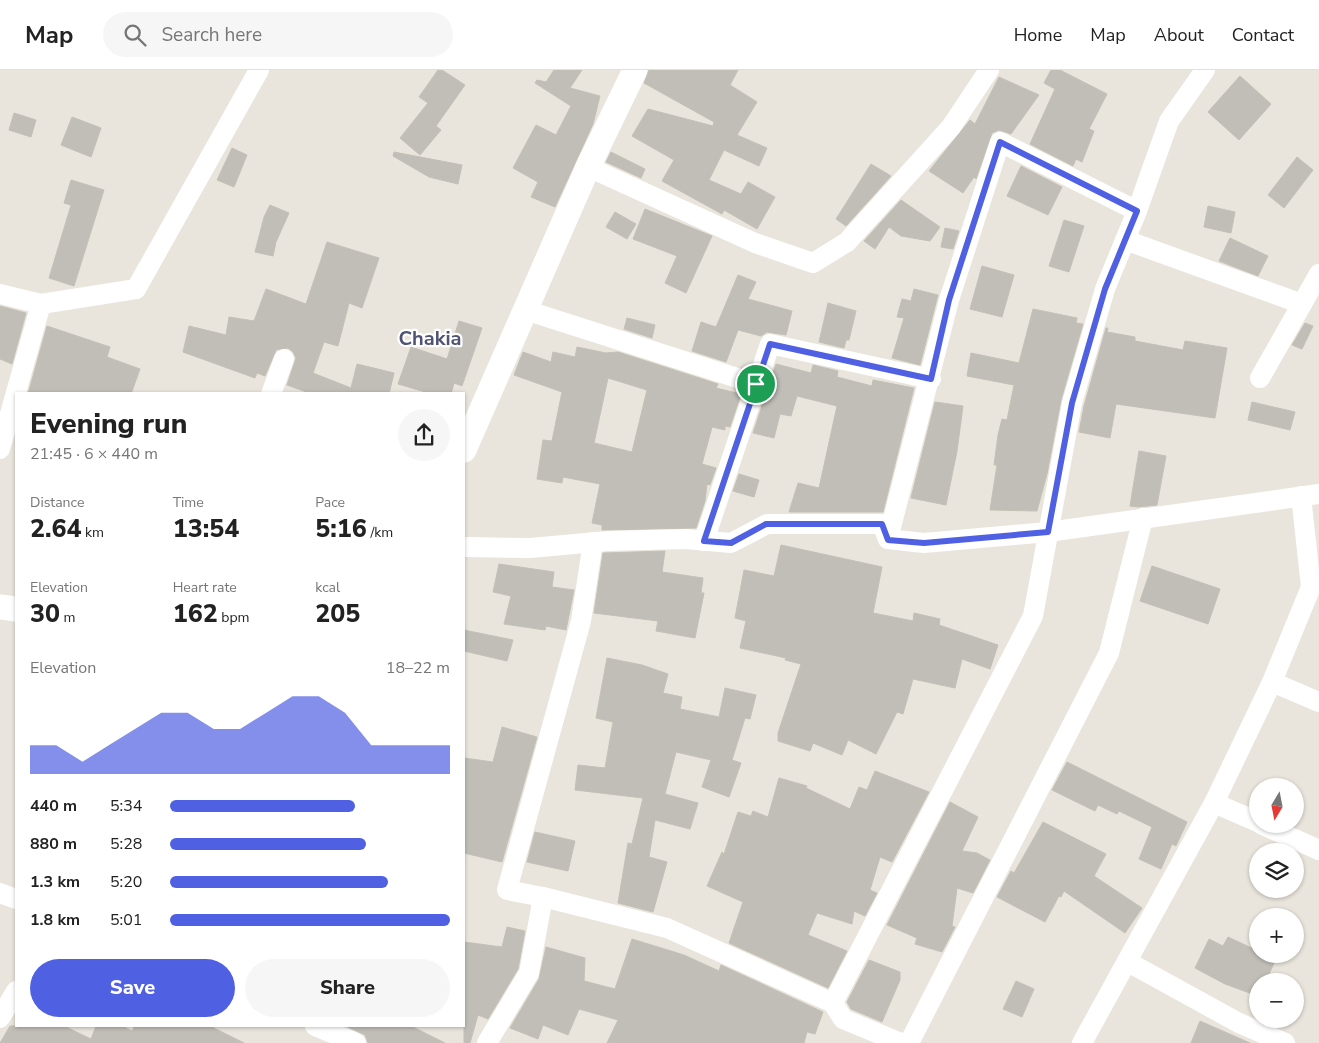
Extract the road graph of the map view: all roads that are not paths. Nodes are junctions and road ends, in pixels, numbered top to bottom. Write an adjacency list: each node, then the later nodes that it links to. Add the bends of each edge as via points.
1 (259, 70): 10 (street, via 136,290)
2 (635, 70): 5 (street)
3 (989, 70): 5 (street, via 951,127 847,242 812,263 755,243)
4 (1205, 70): 6 (street, via 1169,121)
5 (588, 167): 12 (street)
6 (1137, 211): 7 (street); 15 (street, via 1000,142 949,300)
7 (1125, 240): 11 (street); 24 (street, via 1105,289 1072,403)
8 (1319, 274): 11 (street)
9 (0, 294): 10 (street)
10 (41, 304): 17 (street)
11 (1302, 304): 14 (street)
12 (525, 310): 16 (street); 20 (street)
13 (284, 359): 18 (street)
14 (1260, 378)
15 (931, 379): 16 (street, via 770,344); 25 (street)
16 (756, 384): 26 (street)
17 (16, 392)
18 (272, 392)
19 (15, 397): 21 (street)
20 (465, 448)
21 (0, 450)
22 (1310, 495): 23 (street); 31 (street, via 1311,587)
23 (1144, 518): 24 (street); 48 (street, via 1109,653)
24 (1048, 532): 25 (street, via 924,543); 42 (street, via 1033,616)
25 (888, 540): 26 (street, via 882,524 766,524 731,543)
26 (704, 541): 27 (street)
27 (593, 542): 28 (street, via 530,548); 38 (street, via 581,621 507,890)
28 (465, 547)
29 (0, 607): 30 (street)
30 (15, 609)
31 (1272, 682): 32 (street); 33 (street)
32 (1319, 702)
33 (1214, 803): 34 (street); 40 (street)
34 (1249, 819)
35 (1281, 833): 36 (street)
36 (1319, 850)
37 (0, 893): 39 (street)
38 (543, 897): 42 (street, via 667,928); 46 (street, via 529,973)
39 (15, 899)
40 (1128, 962): 49 (street); 50 (street, via 1239,1023)
41 (15, 993): 43 (street)
42 (833, 1003): 47 (street, via 843,1019)
43 (0, 1018)
44 (317, 1027): 45 (street)
45 (356, 1043)
46 (486, 1043)
47 (901, 1043)
48 (909, 1043)
49 (1082, 1043)
50 (1286, 1043)

